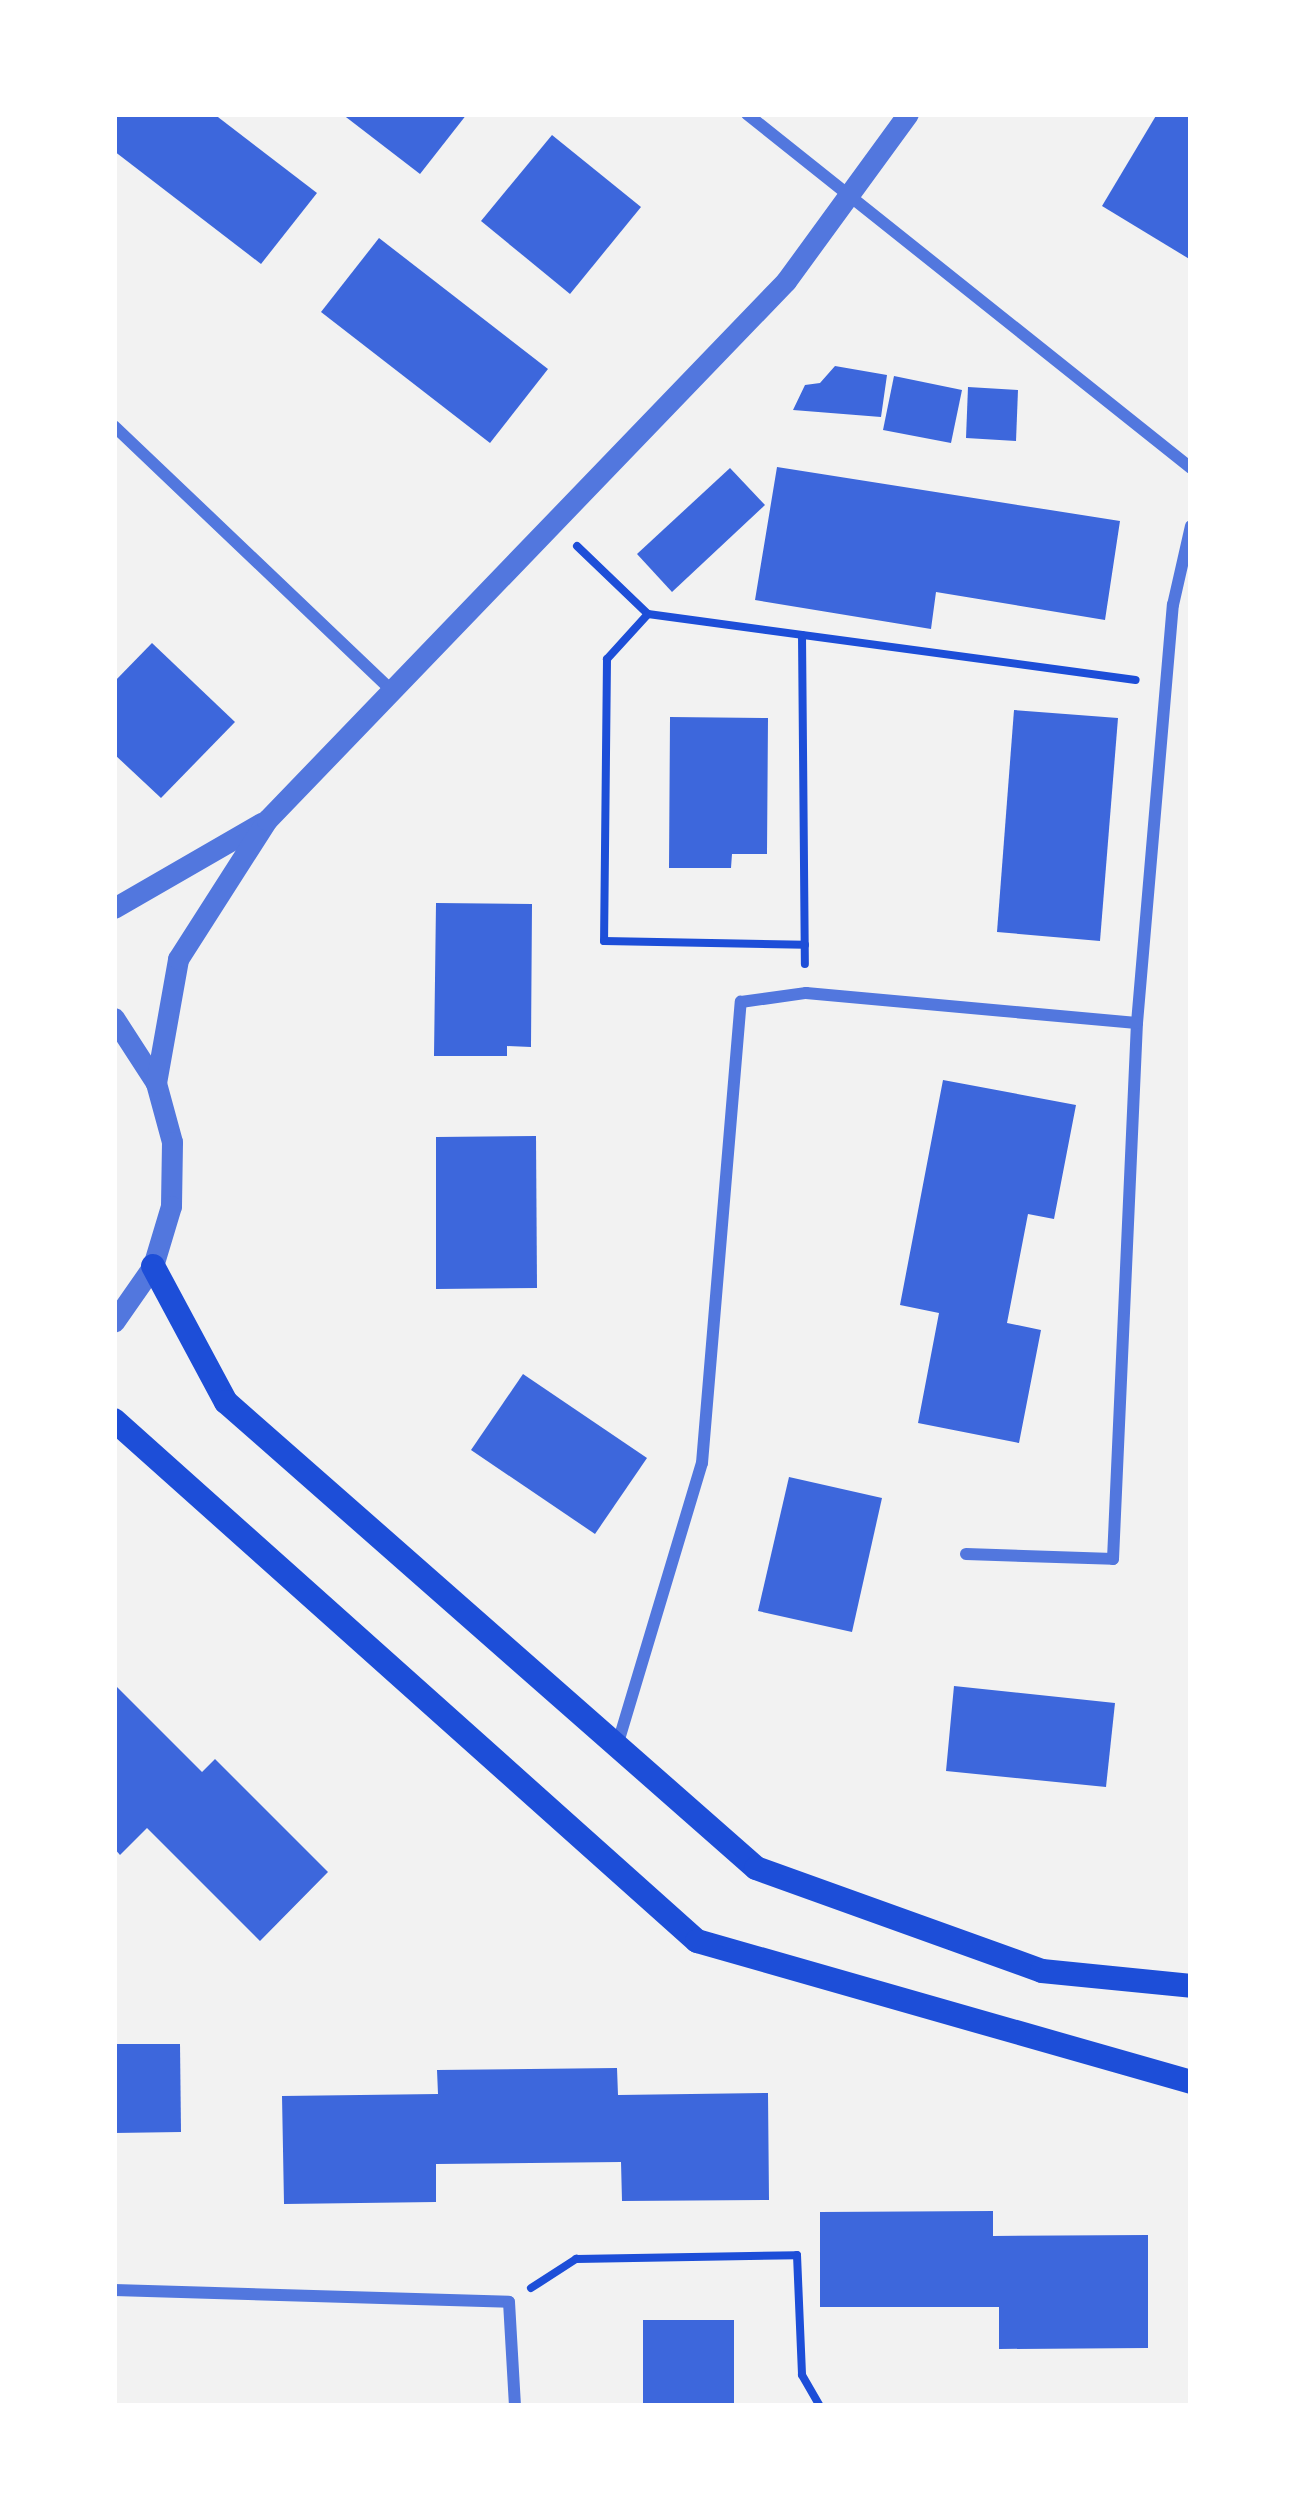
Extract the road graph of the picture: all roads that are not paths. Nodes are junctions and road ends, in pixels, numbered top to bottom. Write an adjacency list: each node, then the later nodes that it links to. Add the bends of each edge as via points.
1 (747, 114): 3 (street)
2 (908, 114): 3 (street)
3 (851, 194): 5 (street); 7 (street, via 786,281)
4 (114, 426): 7 (street)
5 (1191, 468)
6 (1191, 526): 11 (street, via 1166,684)
7 (393, 692): 8 (street)
8 (267, 820): 9 (street); 12 (street, via 178,958)
9 (114, 908)
10 (114, 1018): 12 (street)
11 (1137, 1024): 16 (street, via 1113,1559); 17 (street, via 806,993 741,1002 702,1463)
12 (157, 1083): 13 (street, via 172,1163 171,1206)
13 (153, 1266): 14 (street); 17 (main road, via 226,1402)
14 (114, 1322)
15 (114, 1420): 19 (main road, via 697,1941)
16 (966, 1554)
17 (616, 1752): 18 (main road, via 756,1868 1042,1971)
18 (1191, 1986)
19 (1191, 2082)
20 (114, 2290): 21 (street, via 509,2302)
21 (515, 2406)

